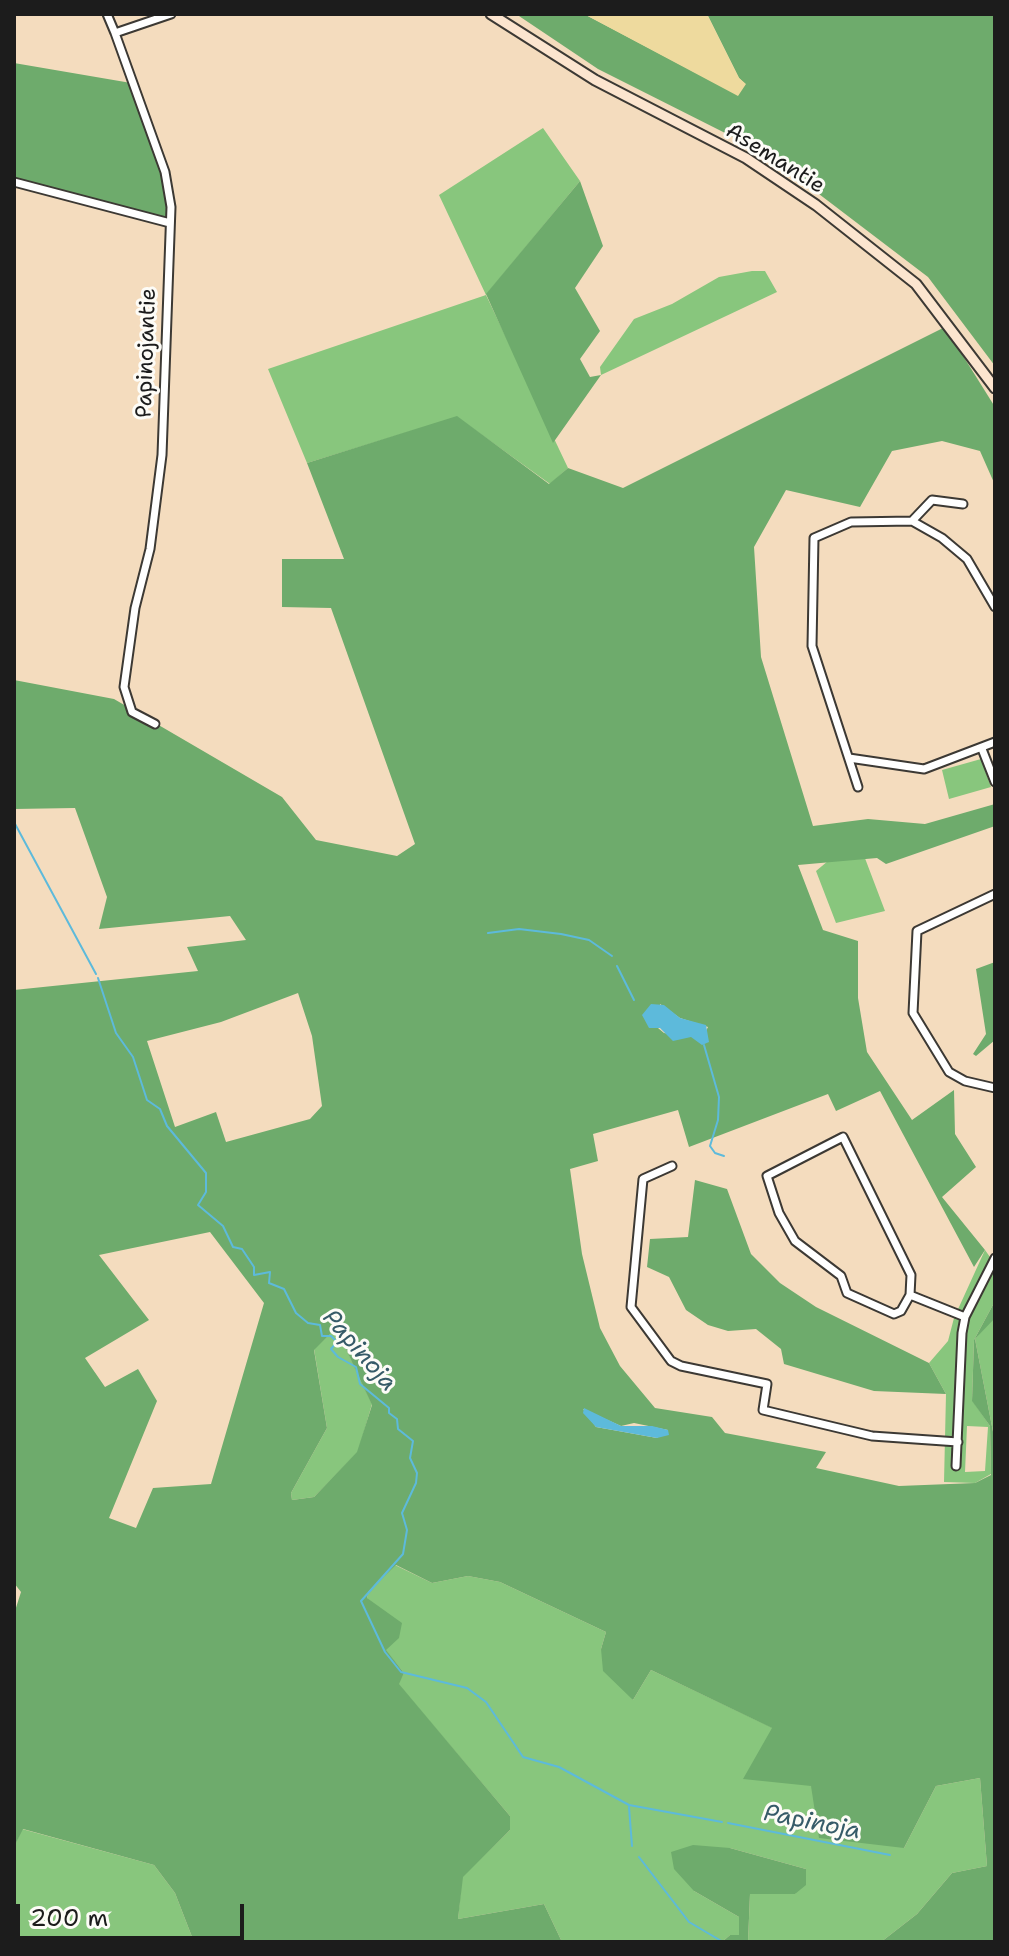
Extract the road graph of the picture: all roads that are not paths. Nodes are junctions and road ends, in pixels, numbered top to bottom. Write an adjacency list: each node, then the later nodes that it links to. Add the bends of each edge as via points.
1 (107, 14): 4 (street, Papinojantie)
2 (171, 14): 4 (street)
3 (491, 14): 7 (main road, Asemantie, via 595,80 746,158 816,205 916,284)
4 (115, 33): 6 (street, Papinojantie, via 165,172)
5 (14, 182): 6 (street)
6 (170, 223): 11 (street, Papinojantie, via 162,455 124,687 132,712)
7 (995, 388)
8 (963, 504): 9 (street, via 932,500)
9 (912, 521): 10 (street, via 967,559); 14 (street, via 851,522 814,538 812,646)
10 (995, 607)
11 (155, 724)
12 (995, 742): 13 (street)
13 (982, 749): 14 (street, via 924,769); 15 (street)
14 (849, 758): 16 (street)
15 (995, 782)
16 (858, 787)
17 (995, 894): 18 (street, via 917,931 913,1013 949,1072)
18 (995, 1088)
19 (672, 1166): 23 (street, via 643,1179 631,1307 671,1361 767,1384 763,1410 872,1436)
20 (995, 1258): 22 (street)
21 (910, 1295): 21 (street, via 911,1275 843,1137 767,1176 795,1241 845,1281 847,1293 894,1314); 22 (street)
22 (965, 1317): 23 (street)
23 (958, 1442): 24 (street)
24 (956, 1466)

